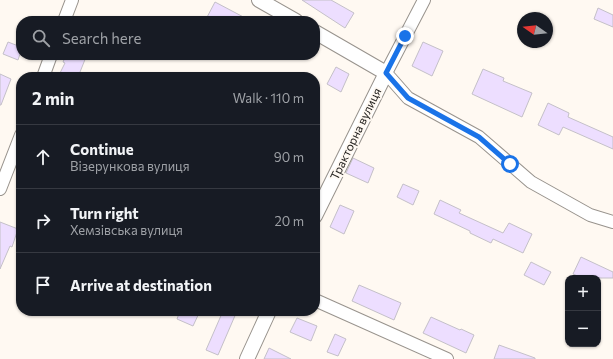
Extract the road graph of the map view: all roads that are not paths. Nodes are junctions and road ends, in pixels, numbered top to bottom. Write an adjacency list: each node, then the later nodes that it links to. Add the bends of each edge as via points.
1 (72, 0): 4 (street)
2 (259, 0): 5 (street)
3 (424, 0): 9 (street)
4 (66, 16)
5 (287, 16)
6 (320, 35): 9 (street)
7 (49, 60): 8 (street)
8 (45, 72)
9 (386, 73): 12 (street, Тракторна вулиця); 13 (street, via 408,98 479,137 531,182 590,215)
10 (16, 147): 11 (street)
11 (0, 190)
12 (320, 206)
13 (613, 222)
14 (320, 302): 17 (street)
15 (267, 316): 16 (street)
16 (247, 359)
17 (447, 359)

